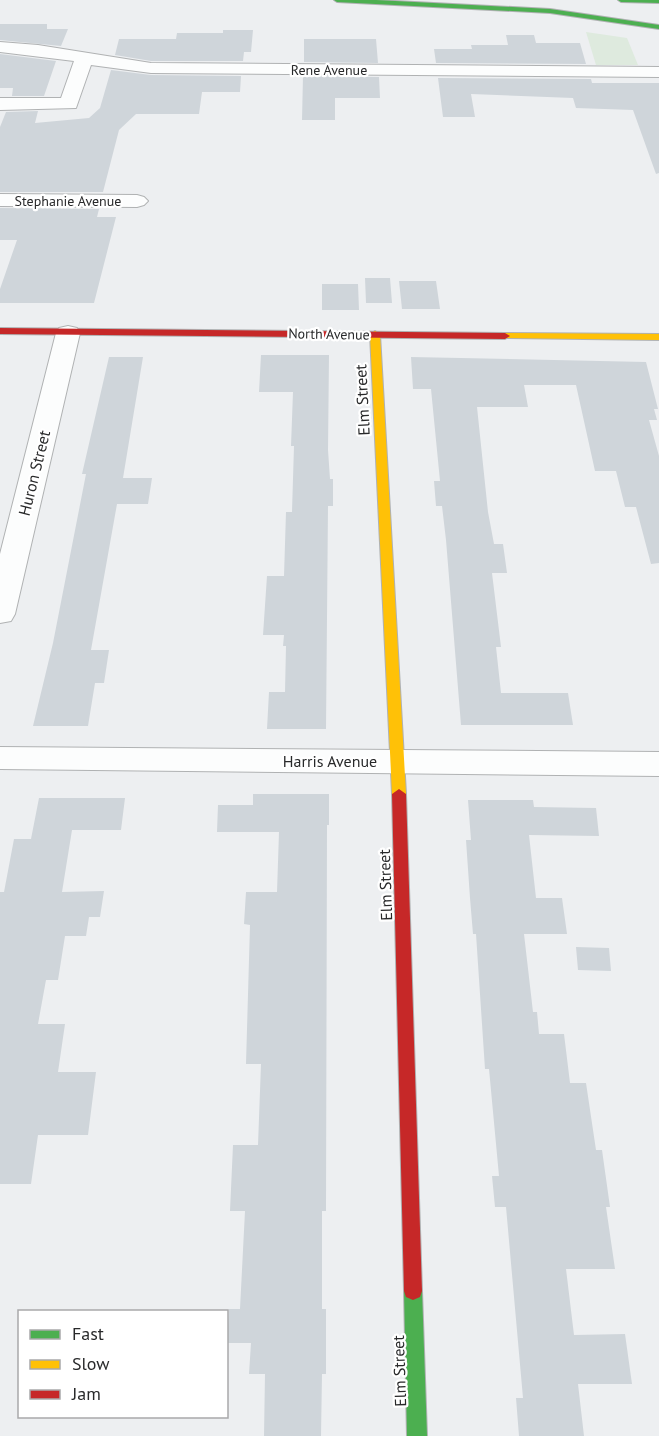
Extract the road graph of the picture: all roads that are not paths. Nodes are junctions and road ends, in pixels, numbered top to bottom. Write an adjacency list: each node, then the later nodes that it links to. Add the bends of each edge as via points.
1 (337, 0): 4 (main road, via 550,11)
2 (621, 0): 3 (main road)
3 (659, 2)
4 (659, 27)
5 (0, 47): 6 (street, Rene Avenue, via 48,50)
6 (84, 58): 7 (street, Rene Avenue, via 158,69); 8 (street, via 69,104)
7 (659, 72)
8 (0, 104)
9 (0, 200): 10 (street, Stephanie Avenue)
10 (137, 201)
11 (0, 331): 12 (main road, North Avenue)
12 (68, 333): 13 (main road, North Avenue); 15 (street, Huron Street)
13 (375, 334): 14 (main road, North Avenue); 17 (main road, Elm Street)
14 (659, 338)
15 (0, 614)
16 (0, 758): 17 (street, Harris Avenue)
17 (398, 762): 18 (street, Harris Avenue); 19 (main road, Elm Street)
18 (659, 764)
19 (417, 1436)

